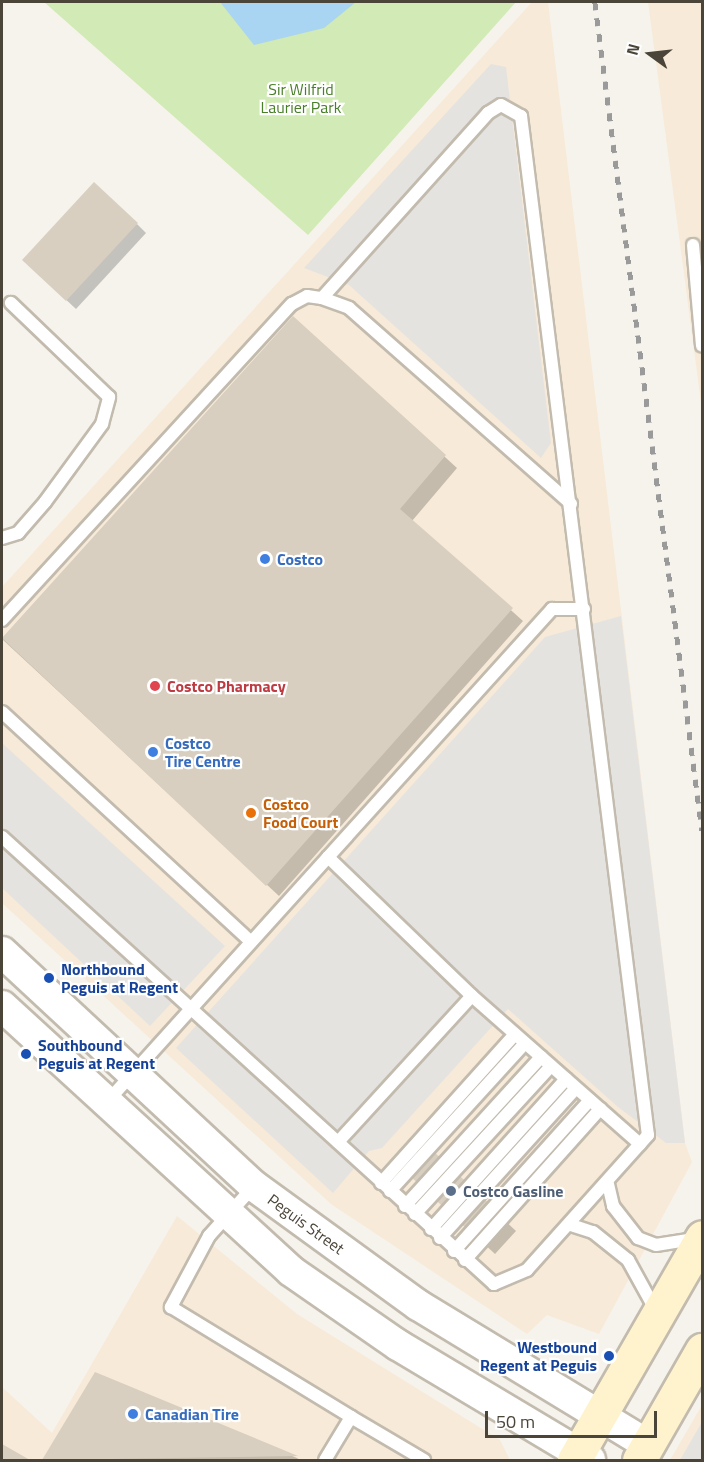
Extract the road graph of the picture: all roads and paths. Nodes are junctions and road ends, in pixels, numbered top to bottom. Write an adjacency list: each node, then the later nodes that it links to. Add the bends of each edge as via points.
1 (693, 245): 4 (lane)
2 (322, 298): 5 (lane, via 349,308); 5 (lane, via 488,113 501,105 520,116); 8 (lane, via 307,296 292,303)
3 (11, 303): 6 (lane, via 109,397 102,424 45,502 18,533)
4 (702, 346)
5 (571, 504): 7 (lane)
6 (2, 538)
7 (584, 609): 11 (lane, via 552,609); 28 (lane, via 648,1135)
8 (2, 620)
9 (2, 712): 12 (lane)
10 (2, 837): 16 (lane)
11 (328, 857): 12 (lane); 14 (lane)
12 (251, 942): 16 (lane)
13 (2, 952): 21 (street, Peguis Street)
14 (472, 996): 17 (lane); 27 (lane)
15 (2, 1006): 25 (street)
16 (193, 1008): 21 (lane); 27 (lane)
17 (515, 1034): 18 (lane); 31 (lane)
18 (525, 1043): 19 (lane); 31 (lane)
19 (541, 1057): 20 (lane); 32 (lane)
20 (551, 1066): 22 (lane); 32 (lane)
21 (133, 1074): 25 (lane); 30 (street, Peguis Street)
22 (566, 1079): 23 (lane); 35 (lane)
23 (576, 1088): 24 (lane); 37 (lane)
24 (590, 1100): 26 (lane); 38 (lane)
25 (105, 1104): 33 (street)
26 (600, 1109): 28 (lane); 39 (lane)
27 (338, 1142): 31 (lane)
28 (640, 1144): 29 (lane)
29 (608, 1184): 34 (lane); 36 (lane, via 613,1206 638,1238 656,1245)
30 (254, 1186): 33 (lane); 42 (street, Peguis Street, via 418,1305)
31 (386, 1187): 32 (lane)
32 (410, 1210): 35 (lane)
33 (226, 1218): 43 (lane, via 209,1236 171,1307); 45 (street, via 352,1315)
34 (571, 1225): 39 (lane, via 527,1270 508,1281 494,1284); 40 (lane, via 593,1232 628,1260)
35 (431, 1229): 37 (lane)
36 (702, 1237): 40 (main road)
37 (440, 1238): 38 (lane)
38 (454, 1251): 39 (lane)
39 (465, 1260)
40 (658, 1315): 42 (main road)
41 (702, 1350): 44 (main road)
42 (603, 1413): 44 (street, Peguis Street); 45 (main road)
43 (351, 1417): 46 (lane); 47 (lane)
44 (642, 1456)
45 (581, 1458)
46 (325, 1461)
47 (424, 1461)

